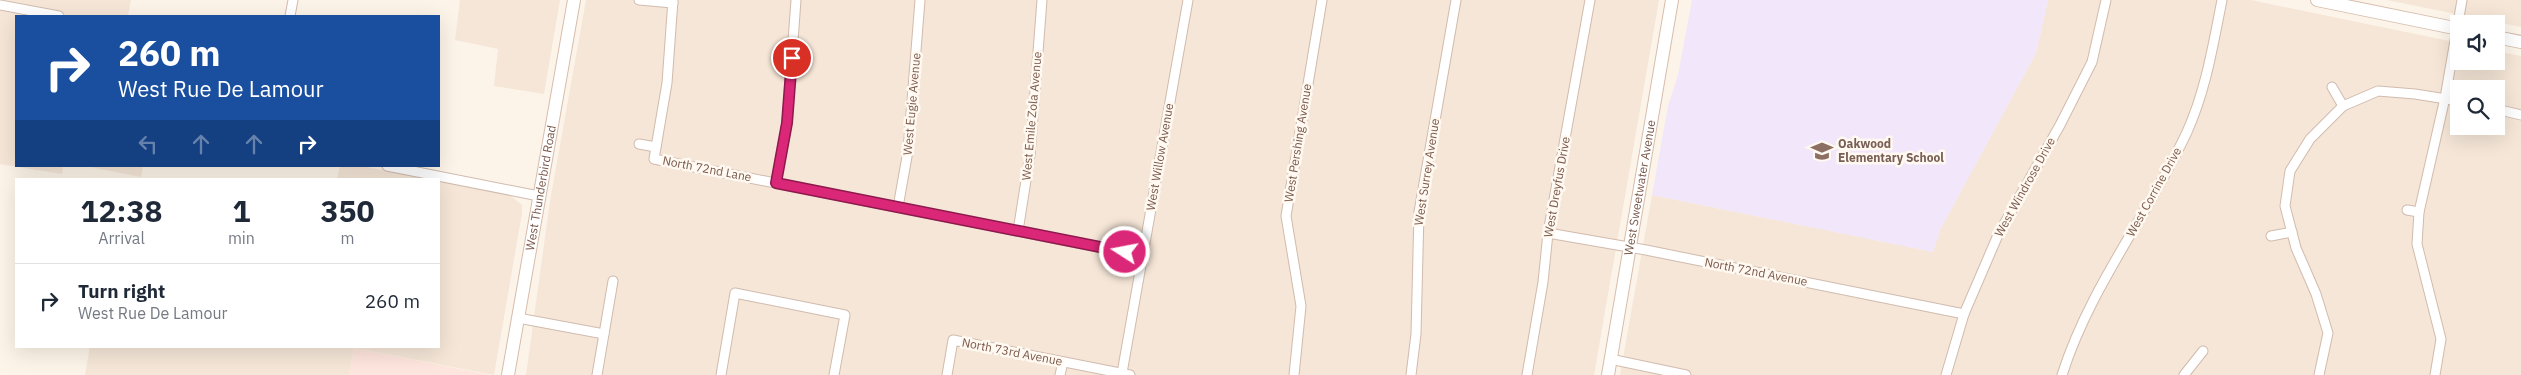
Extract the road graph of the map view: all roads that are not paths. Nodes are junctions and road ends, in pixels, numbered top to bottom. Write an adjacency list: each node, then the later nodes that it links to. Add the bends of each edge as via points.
1 (293, 0): 20 (street)
2 (574, 0): 36 (street, West Thunderbird Road)
3 (639, 0): 16 (street)
4 (796, 0): 35 (street, via 788,115)
5 (920, 0): 37 (street, West Eugie Avenue, via 908,151)
6 (1042, 0): 40 (street, West Emile Zola Avenue, via 1030,155)
7 (1188, 0): 45 (street, West Willow Avenue)
8 (1322, 0): 60 (street, West Pershing Avenue, via 1286,216 1301,306)
9 (1456, 0): 61 (street, West Surrey Avenue, via 1418,212 1416,334)
10 (1590, 0): 42 (street, West Dreyfus Drive)
11 (1672, 0): 44 (street, West Sweetwater Avenue)
12 (2106, 0): 47 (street, West Windrose Drive, via 2092,62 1998,235)
13 (2222, 0): 66 (street, West Corrine Drive, via 2210,63 2194,115 2089,308)
14 (2317, 0): 22 (street)
15 (2462, 0): 21 (street)
16 (673, 1): 33 (street, via 667,83)
17 (21, 4): 18 (street); 19 (street)
18 (0, 5)
19 (56, 15)
20 (290, 15)
21 (2460, 15)
22 (2450, 27)
23 (2505, 39): 24 (street)
24 (2521, 42)
25 (2450, 70): 27 (street)
26 (2332, 88): 29 (street)
27 (2445, 98): 28 (street); 29 (street, via 2378,91); 39 (street)
28 (2450, 99)
29 (2343, 106): 41 (street, via 2310,139 2290,172 2285,206)
30 (2505, 111): 31 (street)
31 (2521, 115)
32 (638, 144): 33 (street)
33 (656, 147): 35 (street, North 72nd Lane, via 654,159)
34 (392, 167): 36 (street)
35 (776, 183): 37 (street, North 72nd Lane)
36 (539, 196): 48 (street, West Thunderbird Road)
37 (898, 207): 40 (street, North 72nd Lane)
38 (2407, 210): 39 (street)
39 (2419, 212): 69 (street, via 2417,244 2441,339)
40 (1018, 231): 45 (street, North 72nd Lane)
41 (2292, 232): 43 (street); 68 (street, via 2328,333)
42 (1548, 233): 44 (street, North 72nd Avenue); 62 (street, West Dreyfus Drive)
43 (2271, 236)
44 (1630, 247): 47 (street, North 72nd Avenue); 51 (street, West Sweetwater Avenue)
45 (1143, 256): 53 (street, West Willow Avenue)
46 (612, 281): 49 (street)
47 (1964, 314): 65 (street, West Windrose Drive)
48 (518, 318): 49 (street); 54 (street, West Thunderbird Road)
49 (604, 334): 55 (street)
50 (2204, 351): 67 (street)
51 (1610, 359): 63 (street, West Sweetwater Avenue); 64 (street)
52 (1063, 362): 53 (street, North 73rd Avenue); 58 (street, North 73rd Avenue, via 953,340); 59 (street)
53 (1126, 374)
54 (508, 375)
55 (597, 375)
56 (721, 375): 57 (street, via 735,293 845,315)
57 (834, 375)
58 (947, 375)
59 (1060, 375)
60 (1294, 375)
61 (1411, 375)
62 (1527, 375)
63 (1608, 375)
64 (1686, 375)
65 (1946, 375)
66 (2062, 375)
67 (2184, 375)
68 (2319, 375)
69 (2435, 375)

